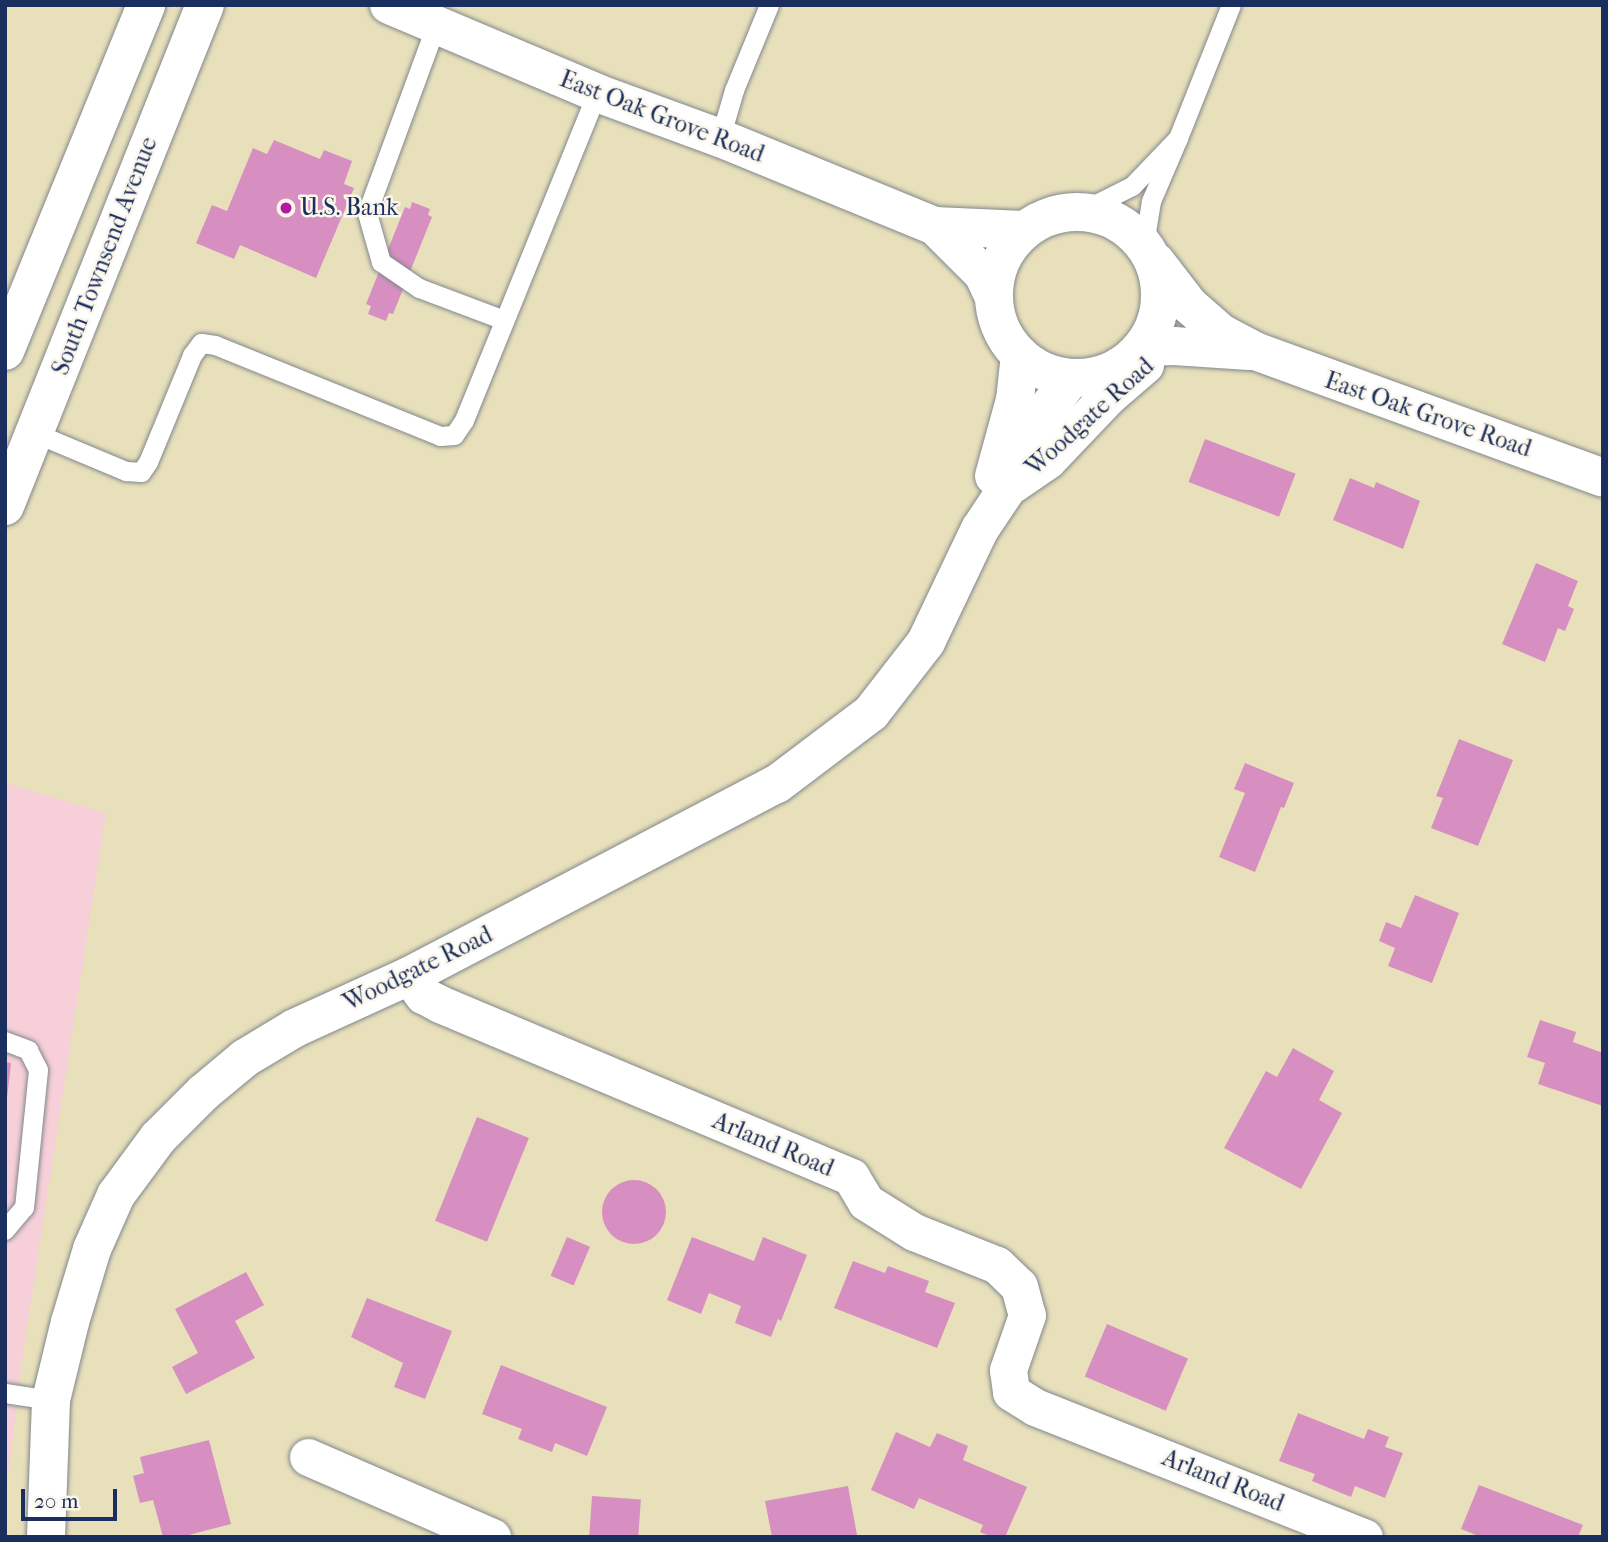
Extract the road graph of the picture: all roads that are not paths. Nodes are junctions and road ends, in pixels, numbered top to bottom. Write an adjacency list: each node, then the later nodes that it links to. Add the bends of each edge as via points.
1 (146, 5): 17 (main road)
2 (205, 5): 21 (main road, South Townsend Avenue)
3 (389, 5): 6 (main road, East Oak Grove Road)
4 (769, 5): 8 (lane)
5 (1231, 5): 9 (lane)
6 (436, 25): 7 (main road, East Oak Grove Road); 15 (lane, via 367,214 382,262 419,288)
7 (597, 93): 8 (main road, East Oak Grove Road); 15 (lane)
8 (720, 138): 11 (main road, East Oak Grove Road)
9 (1178, 138): 10 (lane, via 1132,187); 13 (lane, via 1151,201)
10 (1080, 212): 12 (main road, via 1048,216); 13 (main road, via 1121,227)
11 (935, 226): 12 (main road, East Oak Grove Road); 14 (main road, East Oak Grove Road, via 983,274)
12 (1023, 229): 14 (main road, via 1006,252)
13 (1149, 252): 16 (main road, via 1161,301); 18 (main road, East Oak Grove Road, via 1189,305 1221,333)
14 (993, 295): 19 (main road, via 997,317)
15 (504, 320): 21 (lane, via 454,435 440,436 201,343 141,472 126,471)
16 (1159, 347): 18 (main road, East Oak Grove Road); 20 (main road, via 1106,372); 23 (main road, Woodgate Road, via 1048,460)
17 (5, 351)
18 (1255, 351): 22 (main road, East Oak Grove Road)
19 (1020, 355): 20 (main road, via 1039,368); 25 (main road, Woodgate Road, via 1015,400)
20 (1072, 378): 23 (main road, Woodgate Road, via 1039,424)
21 (35, 433): 24 (main road, South Townsend Avenue)
22 (1603, 478)
23 (1006, 490): 25 (main road, Woodgate Road)
24 (5, 506)
25 (980, 529): 26 (main road, Woodgate Road, via 926,642 871,713 777,784)
26 (409, 976): 30 (main road, Woodgate Road, via 295,1028 245,1058 158,1138 116,1195 92,1249); 34 (street, Arland Road, via 424,995 440,1004 851,1177 866,1202 914,1232 997,1265 1019,1286 1027,1315 1008,1370 1011,1392 1035,1407)
27 (5, 1041): 28 (lane, via 28,1050 38,1070 24,1207)
28 (5, 1230)
29 (5, 1393): 30 (lane)
30 (51, 1400): 32 (main road, Woodgate Road)
31 (308, 1457): 33 (street)
32 (46, 1537)
33 (492, 1537)
34 (1364, 1537)

